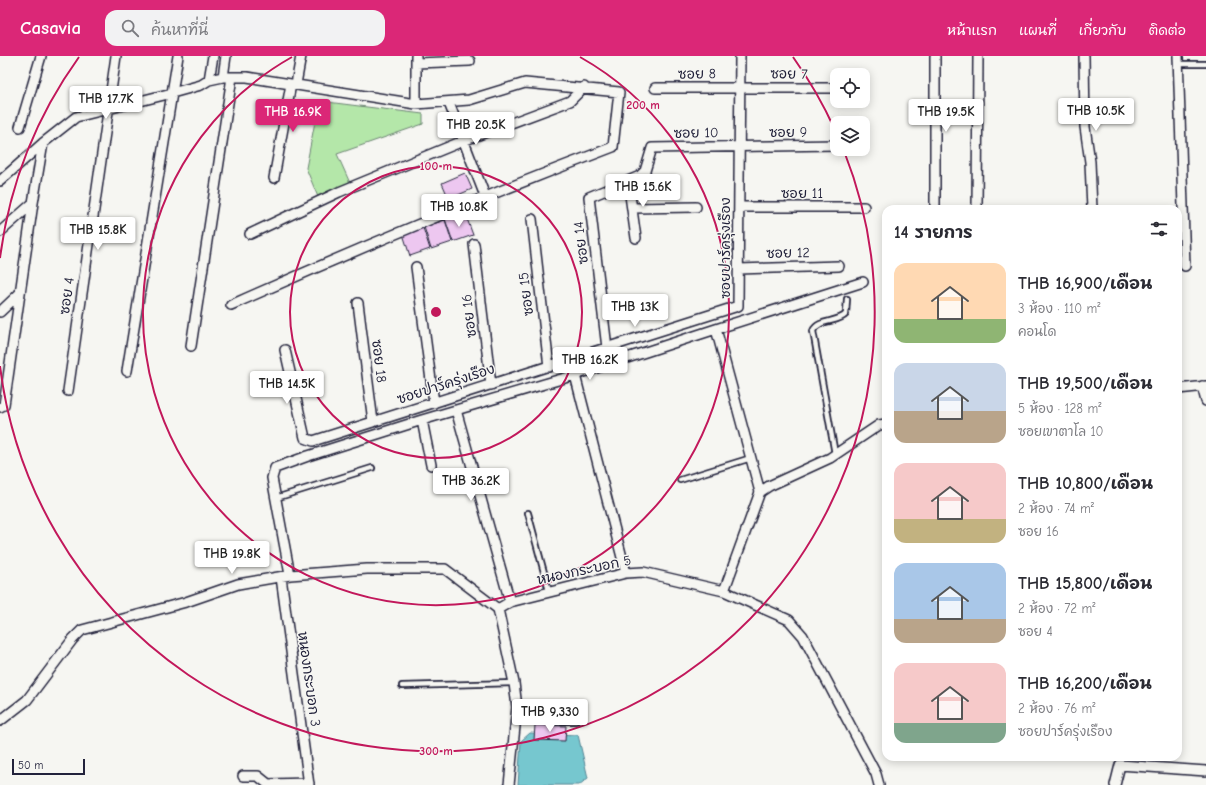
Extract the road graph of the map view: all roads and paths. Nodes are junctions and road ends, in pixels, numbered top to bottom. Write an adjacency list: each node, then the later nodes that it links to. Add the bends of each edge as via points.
1 (41, 56): 26 (street)
2 (116, 56): 25 (street, ซอย 4)
3 (178, 56): 22 (street)
4 (214, 56): 16 (street)
5 (226, 56): 15 (street)
6 (301, 56): 17 (street)
7 (740, 56): 19 (street, ซอยปาร์ครุ่งเรือง)
8 (935, 56): 37 (street)
9 (978, 56): 38 (street)
10 (1084, 56): 39 (street, via 1085,127)
11 (416, 60): 13 (street); 24 (street)
12 (1178, 60): 14 (lane); 50 (street)
13 (470, 61)
14 (1206, 64)
15 (227, 77): 16 (street); 17 (street); 60 (street)
16 (209, 80): 22 (street, via 201,85)
17 (294, 84): 24 (street); 32 (street)
18 (584, 87): 23 (street, via 525,83); 27 (street, via 570,101); 35 (street, via 619,92 613,147)
19 (740, 87): 20 (street, ซอย 8); 21 (street, ซอย 7); 30 (street, ซอยปาร์ครุ่งเรือง)
20 (655, 88)
21 (830, 88)
22 (172, 93): 25 (street); 64 (street)
23 (450, 103): 24 (street); 27 (street)
24 (416, 104)
25 (107, 109): 28 (street, via 76,117); 69 (street, ซอย 4)
26 (20, 127)
27 (463, 141): 35 (street); 46 (street, via 338,192)
28 (43, 143): 33 (street); 36 (street)
29 (830, 145): 30 (street, ซอย 9)
30 (739, 146): 31 (street, ซอย 10); 41 (street, ซอยปาร์ครุ่งเรือง)
31 (652, 148): 34 (street, ซอย 14, via 645,170 640,176)
32 (274, 178)
33 (0, 181)
34 (628, 181): 43 (street); 61 (street, ซอย 14, via 589,197)
35 (485, 196): 57 (street, via 358,248)
36 (33, 203): 45 (street); 54 (street)
37 (935, 205)
38 (977, 205)
39 (1092, 205)
40 (696, 207): 43 (street)
41 (739, 207): 42 (street, ซอย 11); 52 (street, ซอยปาร์ครุ่งเรือง)
42 (864, 207)
43 (633, 208): 47 (street)
44 (532, 219): 63 (street, ซอย 15)
45 (0, 232)
46 (250, 234)
47 (636, 238)
48 (474, 244): 66 (street, ซอย 16)
49 (839, 266): 52 (street, ซอย 12)
50 (1185, 266)
51 (416, 267): 71 (street)
52 (739, 269): 61 (street, ซอยปาร์ครุ่งเรือง, via 738,306)
53 (863, 282): 59 (street)
54 (20, 293): 58 (street); 72 (street)
55 (847, 299): 77 (lane, via 846,314 843,318 820,324 813,331)
56 (358, 303): 75 (street, ซอย 18)
57 (231, 305)
58 (0, 312)
59 (716, 329): 65 (street); 78 (street)
60 (190, 346)
61 (607, 348): 63 (street, ซอยปาร์ครุ่งเรือง)
62 (285, 350): 75 (street, ซอยปาร์ครุ่งเรือง, via 305,438 313,441)
63 (549, 366): 66 (street, ซอยปาร์ครุ่งเรือง)
64 (127, 371)
65 (575, 375): 73 (street); 85 (street)
66 (491, 385): 71 (street, ซอยปาร์ครุ่งเรือง)
67 (1204, 386): 68 (street); 70 (street)
68 (1182, 389)
69 (68, 391)
70 (1206, 401)
71 (434, 403): 75 (street, ซอยปาร์ครุ่งเรือง)
72 (2, 406)
73 (456, 410): 74 (street); 89 (street)
74 (422, 420): 79 (street); 83 (street, หนองกระบอก 3, via 275,468 272,478)
75 (373, 422)
76 (882, 425): 77 (street)
77 (835, 454): 82 (street)
78 (751, 458): 81 (lane); 82 (street)
79 (431, 465)
80 (372, 468): 83 (lane)
81 (680, 480)
82 (760, 492): 88 (street)
83 (276, 498): 86 (street, หนองกระบอก 3)
84 (528, 513): 87 (lane)
85 (626, 573): 87 (street, หนองกระบอก 5); 88 (street, หนองกระบอก 5, via 643,572)
86 (285, 576): 90 (street, via 367,568 445,569); 93 (street, via 238,584 186,602 82,630 27,700); 99 (street, หนองกระบอก 3)
87 (549, 591): 89 (street, หนองกระบอก 5)
88 (724, 591): 101 (street, หนองกระบอก 5, via 789,620 803,636 876,774)
89 (510, 602): 90 (street, หนองกระบอก 5)
90 (498, 609): 91 (street)
91 (514, 683): 92 (lane); 94 (street, via 517,707)
92 (402, 686)
93 (0, 721)
94 (515, 721): 95 (lane); 100 (street)
95 (576, 721)
96 (1121, 761): 97 (street); 102 (street)
97 (1206, 771)
98 (243, 776): 99 (street, via 258,776 272,785)
99 (309, 784)
100 (509, 785)
101 (879, 785)
102 (1115, 785)

